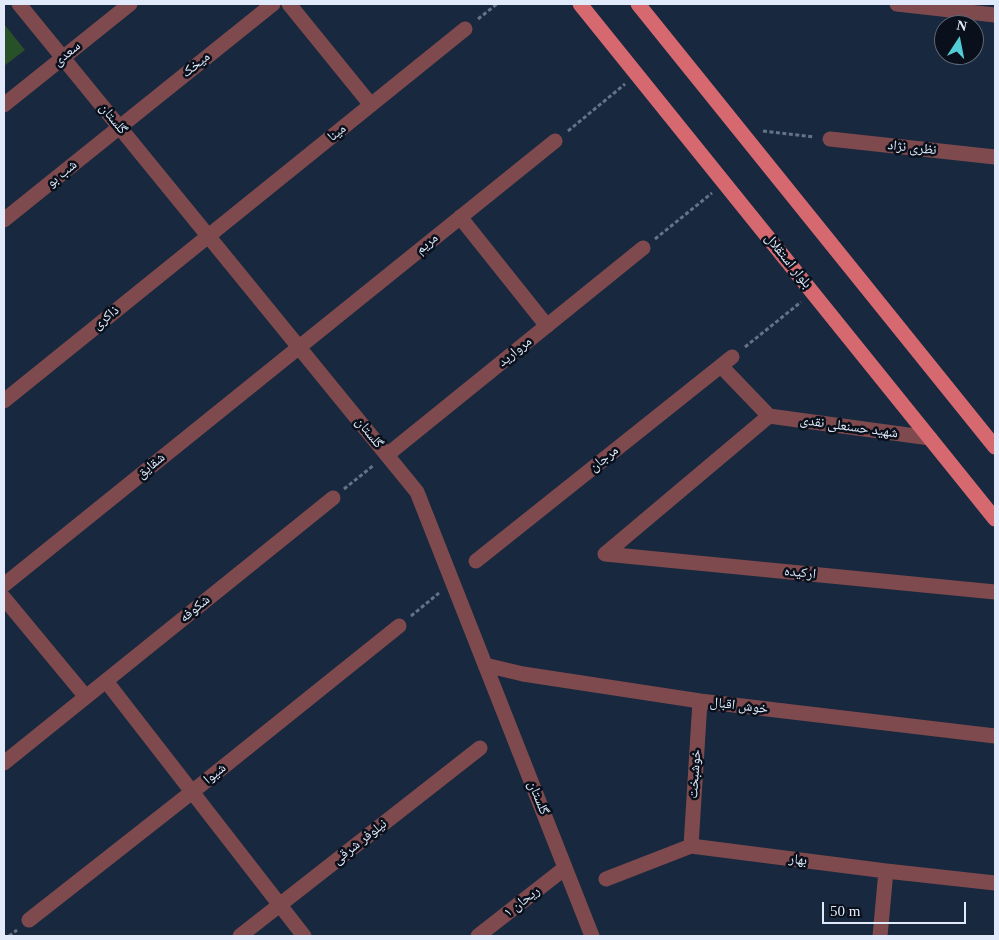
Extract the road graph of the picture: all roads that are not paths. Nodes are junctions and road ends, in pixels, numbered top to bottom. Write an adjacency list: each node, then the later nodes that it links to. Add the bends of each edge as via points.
1 (19, 4): 10 (street, گلستان)
2 (130, 4): 10 (street, سعدی)
3 (273, 4): 13 (street, میخک)
4 (289, 4): 12 (street)
5 (580, 4): 25 (main road, بلوار استقلال)
6 (638, 4): 26 (main road)
7 (897, 4): 8 (street)
8 (995, 15)
9 (465, 29): 12 (street, مینا)
10 (63, 58): 11 (street, سعدی); 13 (street, گلستان)
11 (4, 105)
12 (371, 105): 19 (street, مینا)
13 (120, 127): 18 (street, شب بو); 19 (street, گلستان)
14 (830, 139): 16 (street, نظری نژاد)
15 (555, 141): 17 (street, مریم)
16 (995, 157)
17 (460, 217): 21 (street); 22 (street, مریم)
18 (4, 220)
19 (208, 236): 22 (street, گلستان); 23 (street, ذاکری)
20 (643, 248): 21 (street, مروارید)
21 (547, 326): 27 (street, مروارید)
22 (299, 347): 27 (street, گلستان); 31 (street, شقایق)
23 (4, 401)
24 (769, 416): 25 (street, شهید حسنعلی نقدی); 30 (street, مرجان, via 726,362); 32 (street, ارکیده, via 605,554)
25 (930, 438): 29 (main road, بلوار استقلال)
26 (995, 447)
27 (386, 455): 35 (street, گلستان, via 417,492)
28 (333, 498): 36 (street, شکوفه)
29 (995, 519)
30 (476, 560)
31 (4, 585)
32 (995, 592)
33 (4, 598): 37 (street)
34 (399, 626): 42 (street, شیوا)
35 (485, 665): 38 (street, خوش اقبال, via 523,674); 44 (street, گلستان)
36 (106, 681): 37 (street, شکوفه); 42 (street)
37 (86, 697): 41 (street, شکوفه)
38 (700, 701): 39 (street, خوش اقبال); 43 (street, خوشبخت)
39 (995, 736)
40 (480, 748): 48 (street, نیلوفر شرقی)
41 (4, 763)
42 (192, 792): 48 (street); 49 (street, شیوا)
43 (691, 846): 45 (street, بهار); 46 (street, بهار)
44 (566, 868): 52 (street, ریحان ۱); 53 (street, گلستان)
45 (886, 871): 47 (street, بهار); 54 (street)
46 (606, 879)
47 (995, 883)
48 (280, 906): 50 (street, نیلوفر شرقی); 51 (street)
49 (29, 920)
50 (240, 936)
51 (304, 936)
52 (478, 936)
53 (592, 936)
54 (880, 936)

